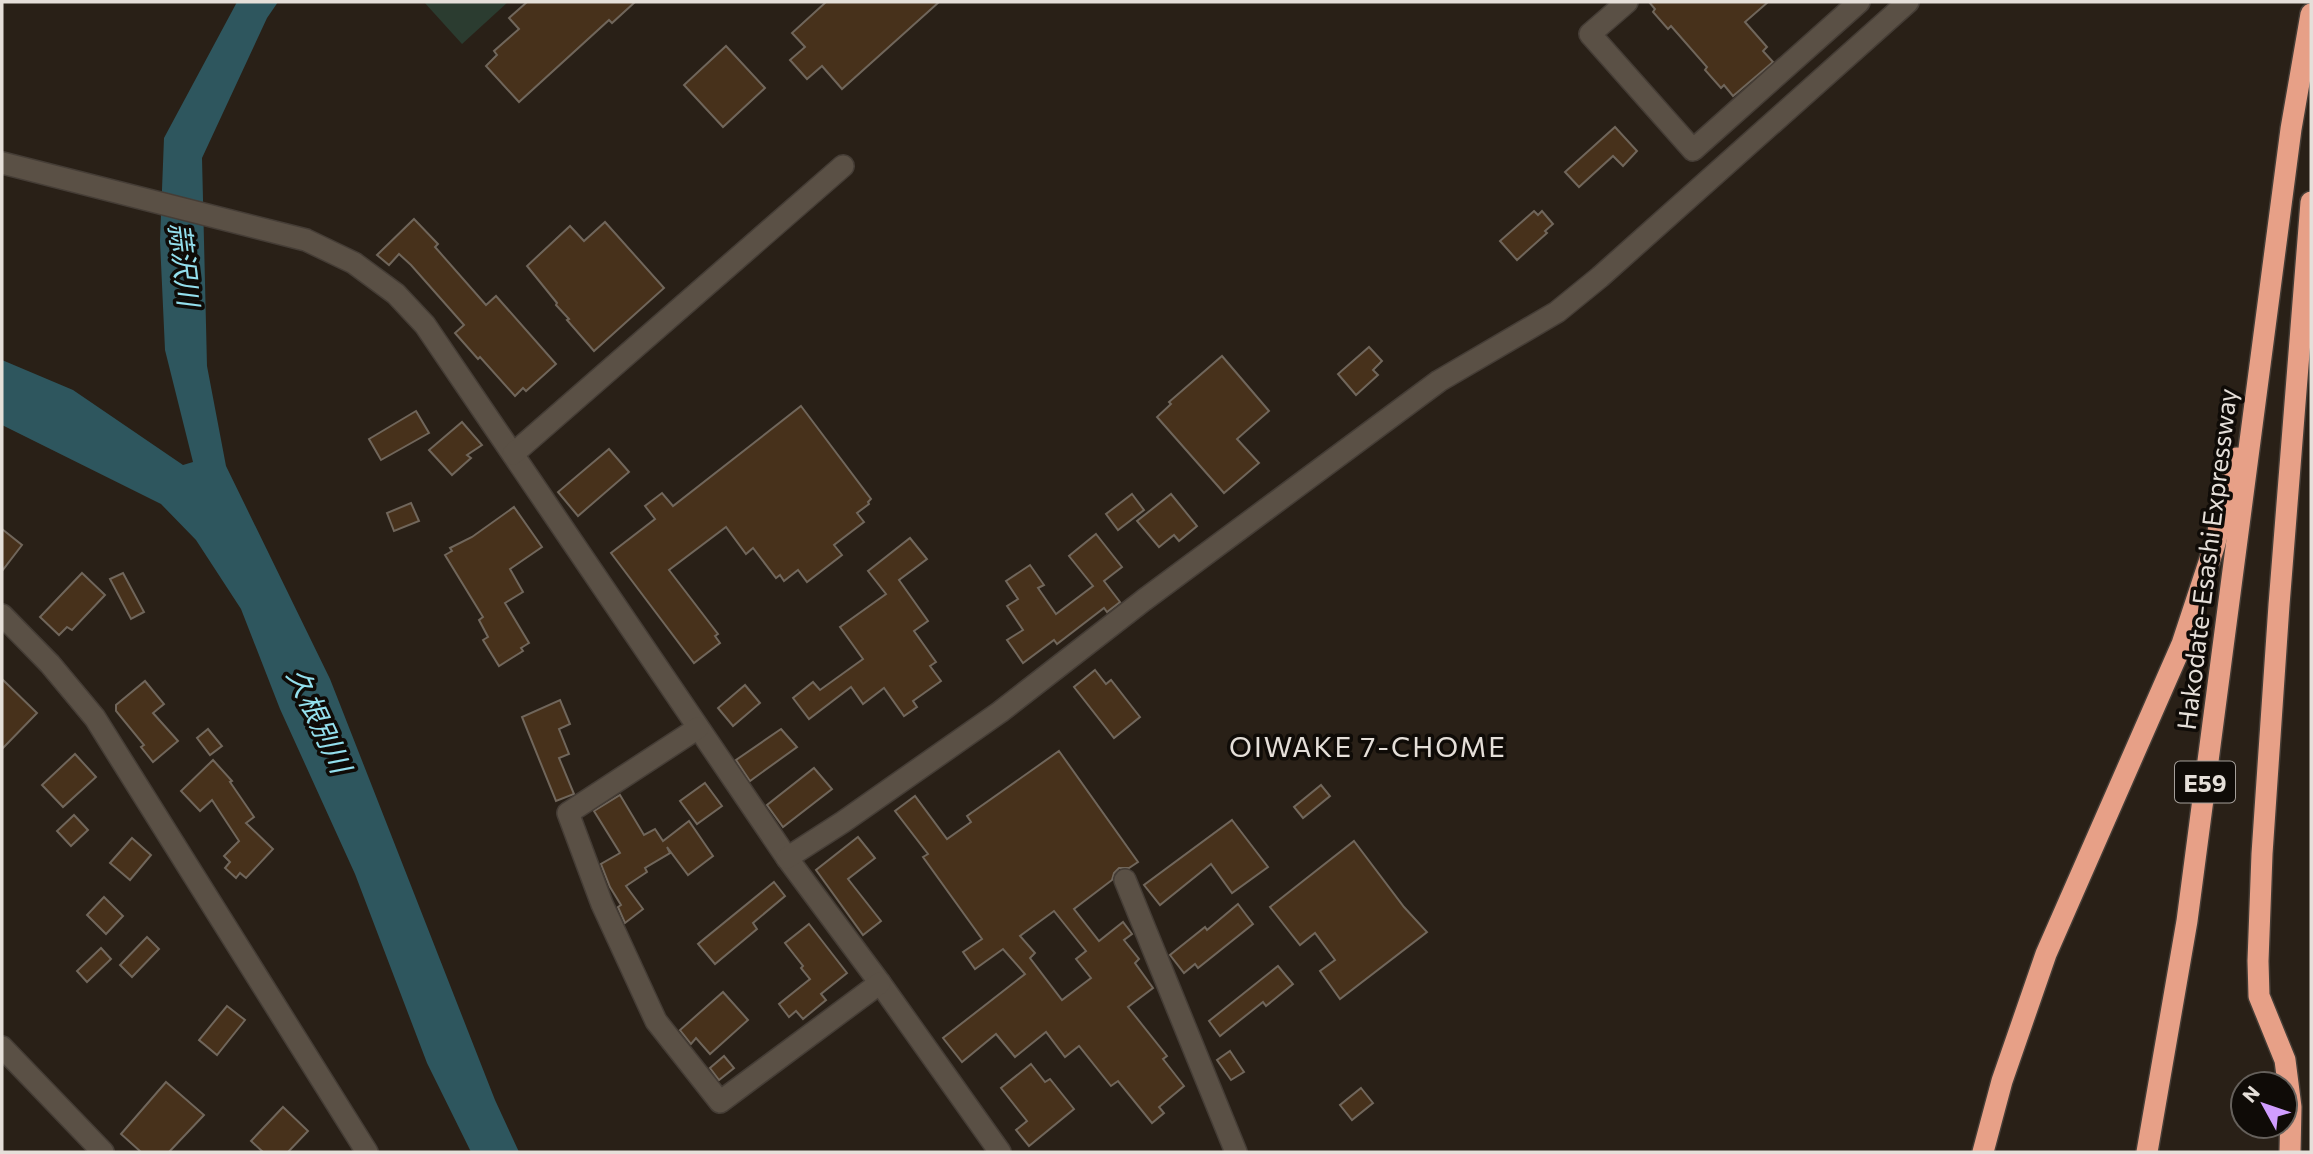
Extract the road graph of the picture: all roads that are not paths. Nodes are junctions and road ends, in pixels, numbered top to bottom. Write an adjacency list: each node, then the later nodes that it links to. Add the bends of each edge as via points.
1 (1627, 2): 5 (street, via 1590,34 1693,150)
2 (1859, 2): 5 (street)
3 (1908, 2): 6 (street)
4 (2311, 15): 10 (highway, Hakodate-Esashi Expressway / E59)
5 (1814, 42): 6 (street)
6 (1835, 66): 14 (street, via 1557,312 1439,382 1000,712)
7 (2, 163): 11 (street, via 306,240 354,263 396,293 425,325)
8 (843, 166): 11 (street)
9 (2311, 202): 24 (highway, via 2279,605 2258,961 2259,996 2285,1060)
10 (2253, 410): 22 (highway, via 2182,644 2046,954); 23 (highway, Hakodate-Esashi Expressway / E59, via 2187,921)
11 (513, 454): 13 (street)
12 (2, 615): 19 (street, via 95,718)
13 (698, 728): 14 (street); 16 (street, via 568,813 602,904 656,1021 720,1102)
14 (787, 858): 16 (street)
15 (1125, 880): 21 (street)
16 (880, 984): 20 (street)
17 (2, 1047): 18 (street)
18 (103, 1152)
19 (367, 1152)
20 (1000, 1152)
21 (1236, 1152)
22 (1983, 1152)
23 (2147, 1152)
24 (2290, 1152)

